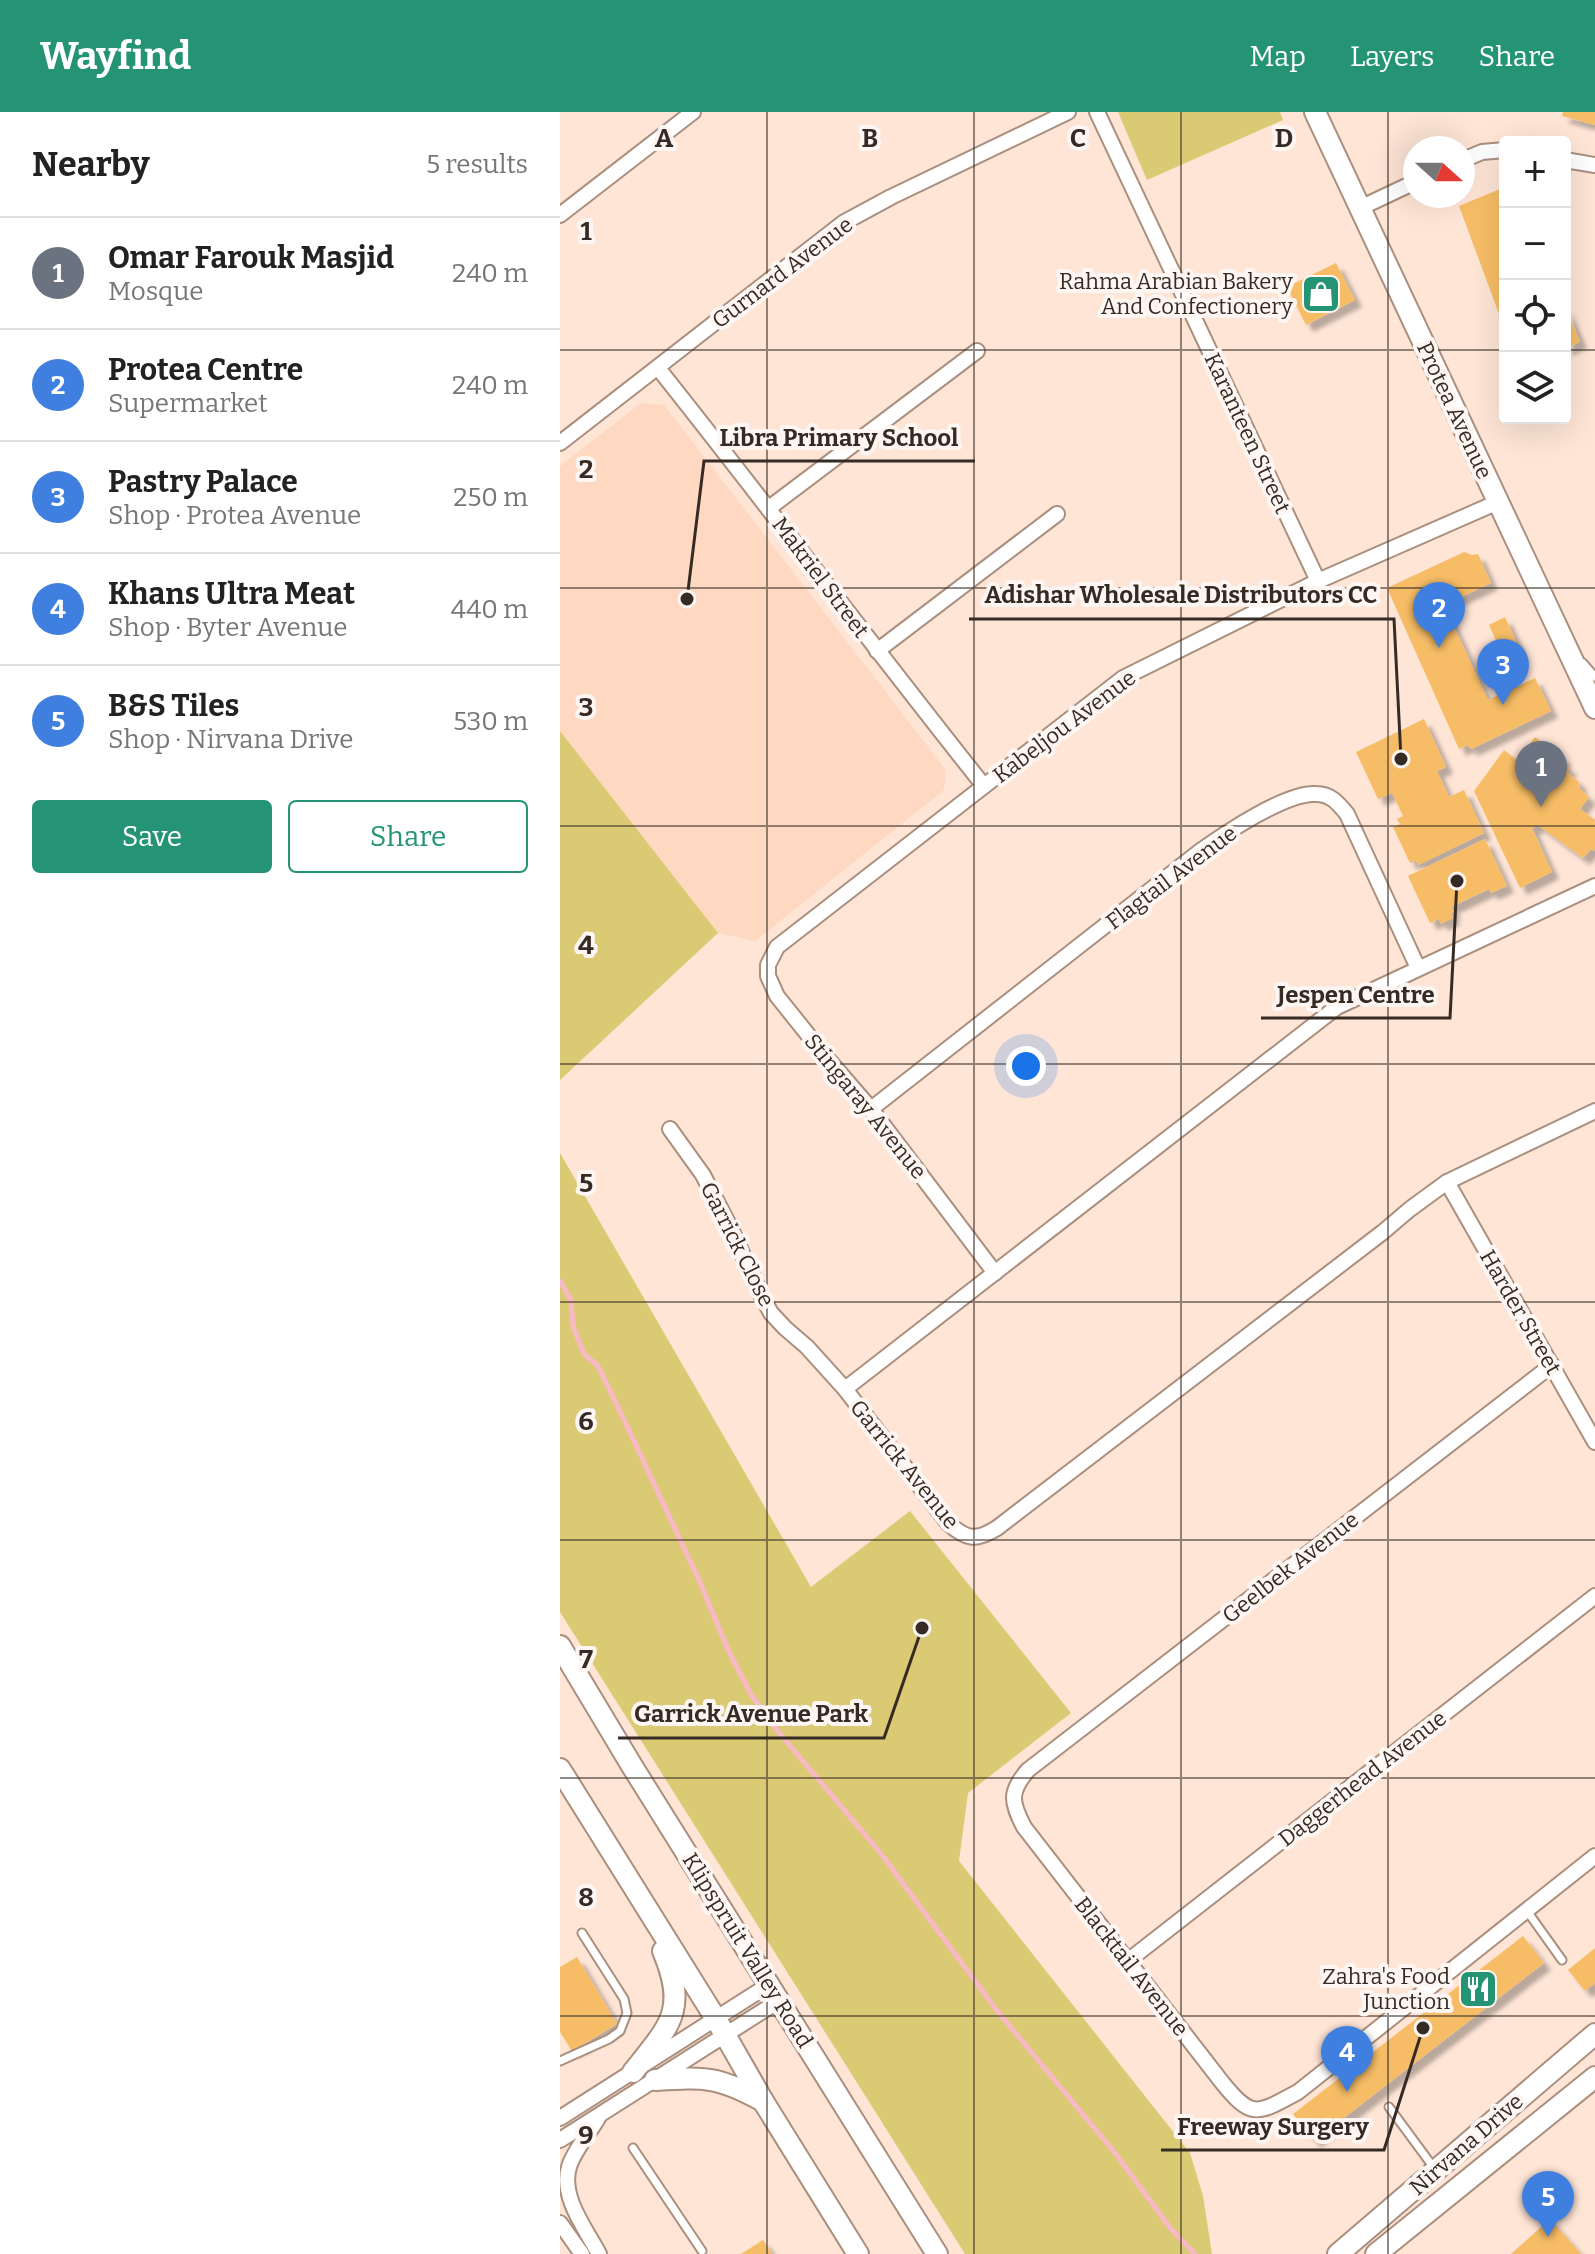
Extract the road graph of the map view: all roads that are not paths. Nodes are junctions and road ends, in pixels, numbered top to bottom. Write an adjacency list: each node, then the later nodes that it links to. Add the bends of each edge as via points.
1 (693, 112): 11 (street)
2 (1068, 112): 13 (street, Gurnard Avenue, via 843,223)
3 (1097, 112): 18 (street, Karanteen Street)
4 (1315, 112): 10 (main road, Protea Avenue)
5 (1499, 151): 6 (street)
6 (1475, 155)
7 (1571, 161): 8 (street)
8 (1595, 165)
9 (1403, 188): 10 (street)
10 (1360, 208): 15 (main road, Protea Avenue)
11 (560, 215)
12 (977, 351): 16 (street)
13 (658, 368): 14 (street, Gurnard Avenue); 16 (street, Makriel Street)
14 (560, 443)
15 (1498, 502): 18 (street, Kabeljou Avenue); 19 (main road, Protea Avenue)
16 (769, 508): 20 (street, Makriel Street)
17 (1057, 514): 20 (street)
18 (1318, 581): 23 (street, Kabeljou Avenue, via 1123,678)
19 (1563, 641): 21 (lane); 22 (main road, Protea Avenue)
20 (877, 651): 23 (street, Makriel Street)
21 (1595, 677)
22 (1595, 708)
23 (984, 786): 25 (street, Kabeljou Avenue)
24 (1595, 886): 26 (street, Garrick Avenue)
25 (788, 937): 27 (street, Stingaray Avenue, via 768,965 770,983)
26 (1418, 968): 27 (street, Flagtail Avenue, via 1347,814 1332,798 1306,795 1241,824 1199,852); 31 (street, Garrick Avenue, via 1327,1014)
27 (871, 1109): 31 (street, Stingaray Avenue)
28 (1595, 1111): 30 (street, Garrick Avenue)
29 (670, 1129): 33 (street, Garrick Close, via 703,1175 771,1313)
30 (1447, 1182): 32 (street, Harder Street); 33 (street, Garrick Avenue, via 984,1536 966,1535 948,1523)
31 (995, 1273): 33 (street, Garrick Avenue)
32 (1552, 1365): 34 (street, Harder Street); 38 (street, Geelbek Avenue)
33 (845, 1389)
34 (1595, 1442)
35 (1595, 1596): 43 (street, Daggerhead Avenue)
36 (560, 1646): 45 (main road, Klipspruit Valley Road)
37 (560, 1769): 40 (main road)
38 (1028, 1770): 43 (street, Blacktail Avenue, via 1014,1794 1024,1827)
39 (1595, 1856): 41 (street, Blacktail Avenue)
40 (645, 1905): 46 (main road); 49 (main road, via 675,1984 676,2000 663,2034)
41 (1526, 1909): 43 (street, Blacktail Avenue, via 1298,2092 1268,2108 1243,2106); 44 (lane)
42 (582, 1933): 48 (lane, via 624,1999 627,2013 620,2031 609,2039)
43 (1129, 1960)
44 (1562, 1960)
45 (775, 1992): 46 (street); 64 (main road, Klipspruit Valley Road)
46 (721, 2027): 49 (street); 51 (street); 52 (main road)
47 (1595, 2034): 58 (main road, Nirvana Drive)
48 (560, 2061)
49 (633, 2072): 55 (street)
50 (1595, 2077): 66 (main road, Nirvana Drive)
51 (655, 2080): 52 (main road, via 711,2079); 54 (street)
52 (763, 2101): 63 (main road)
53 (1389, 2107): 58 (lane)
54 (601, 2115): 56 (street); 62 (street, via 569,2164 567,2177 570,2201)
55 (560, 2118)
56 (560, 2140)
57 (633, 2148): 60 (lane)
58 (1435, 2170): 65 (main road, Nirvana Drive)
59 (560, 2223): 61 (street)
60 (702, 2251)
61 (582, 2254)
62 (599, 2254)
63 (858, 2254)
64 (937, 2254)
65 (1338, 2254)
66 (1376, 2254)

